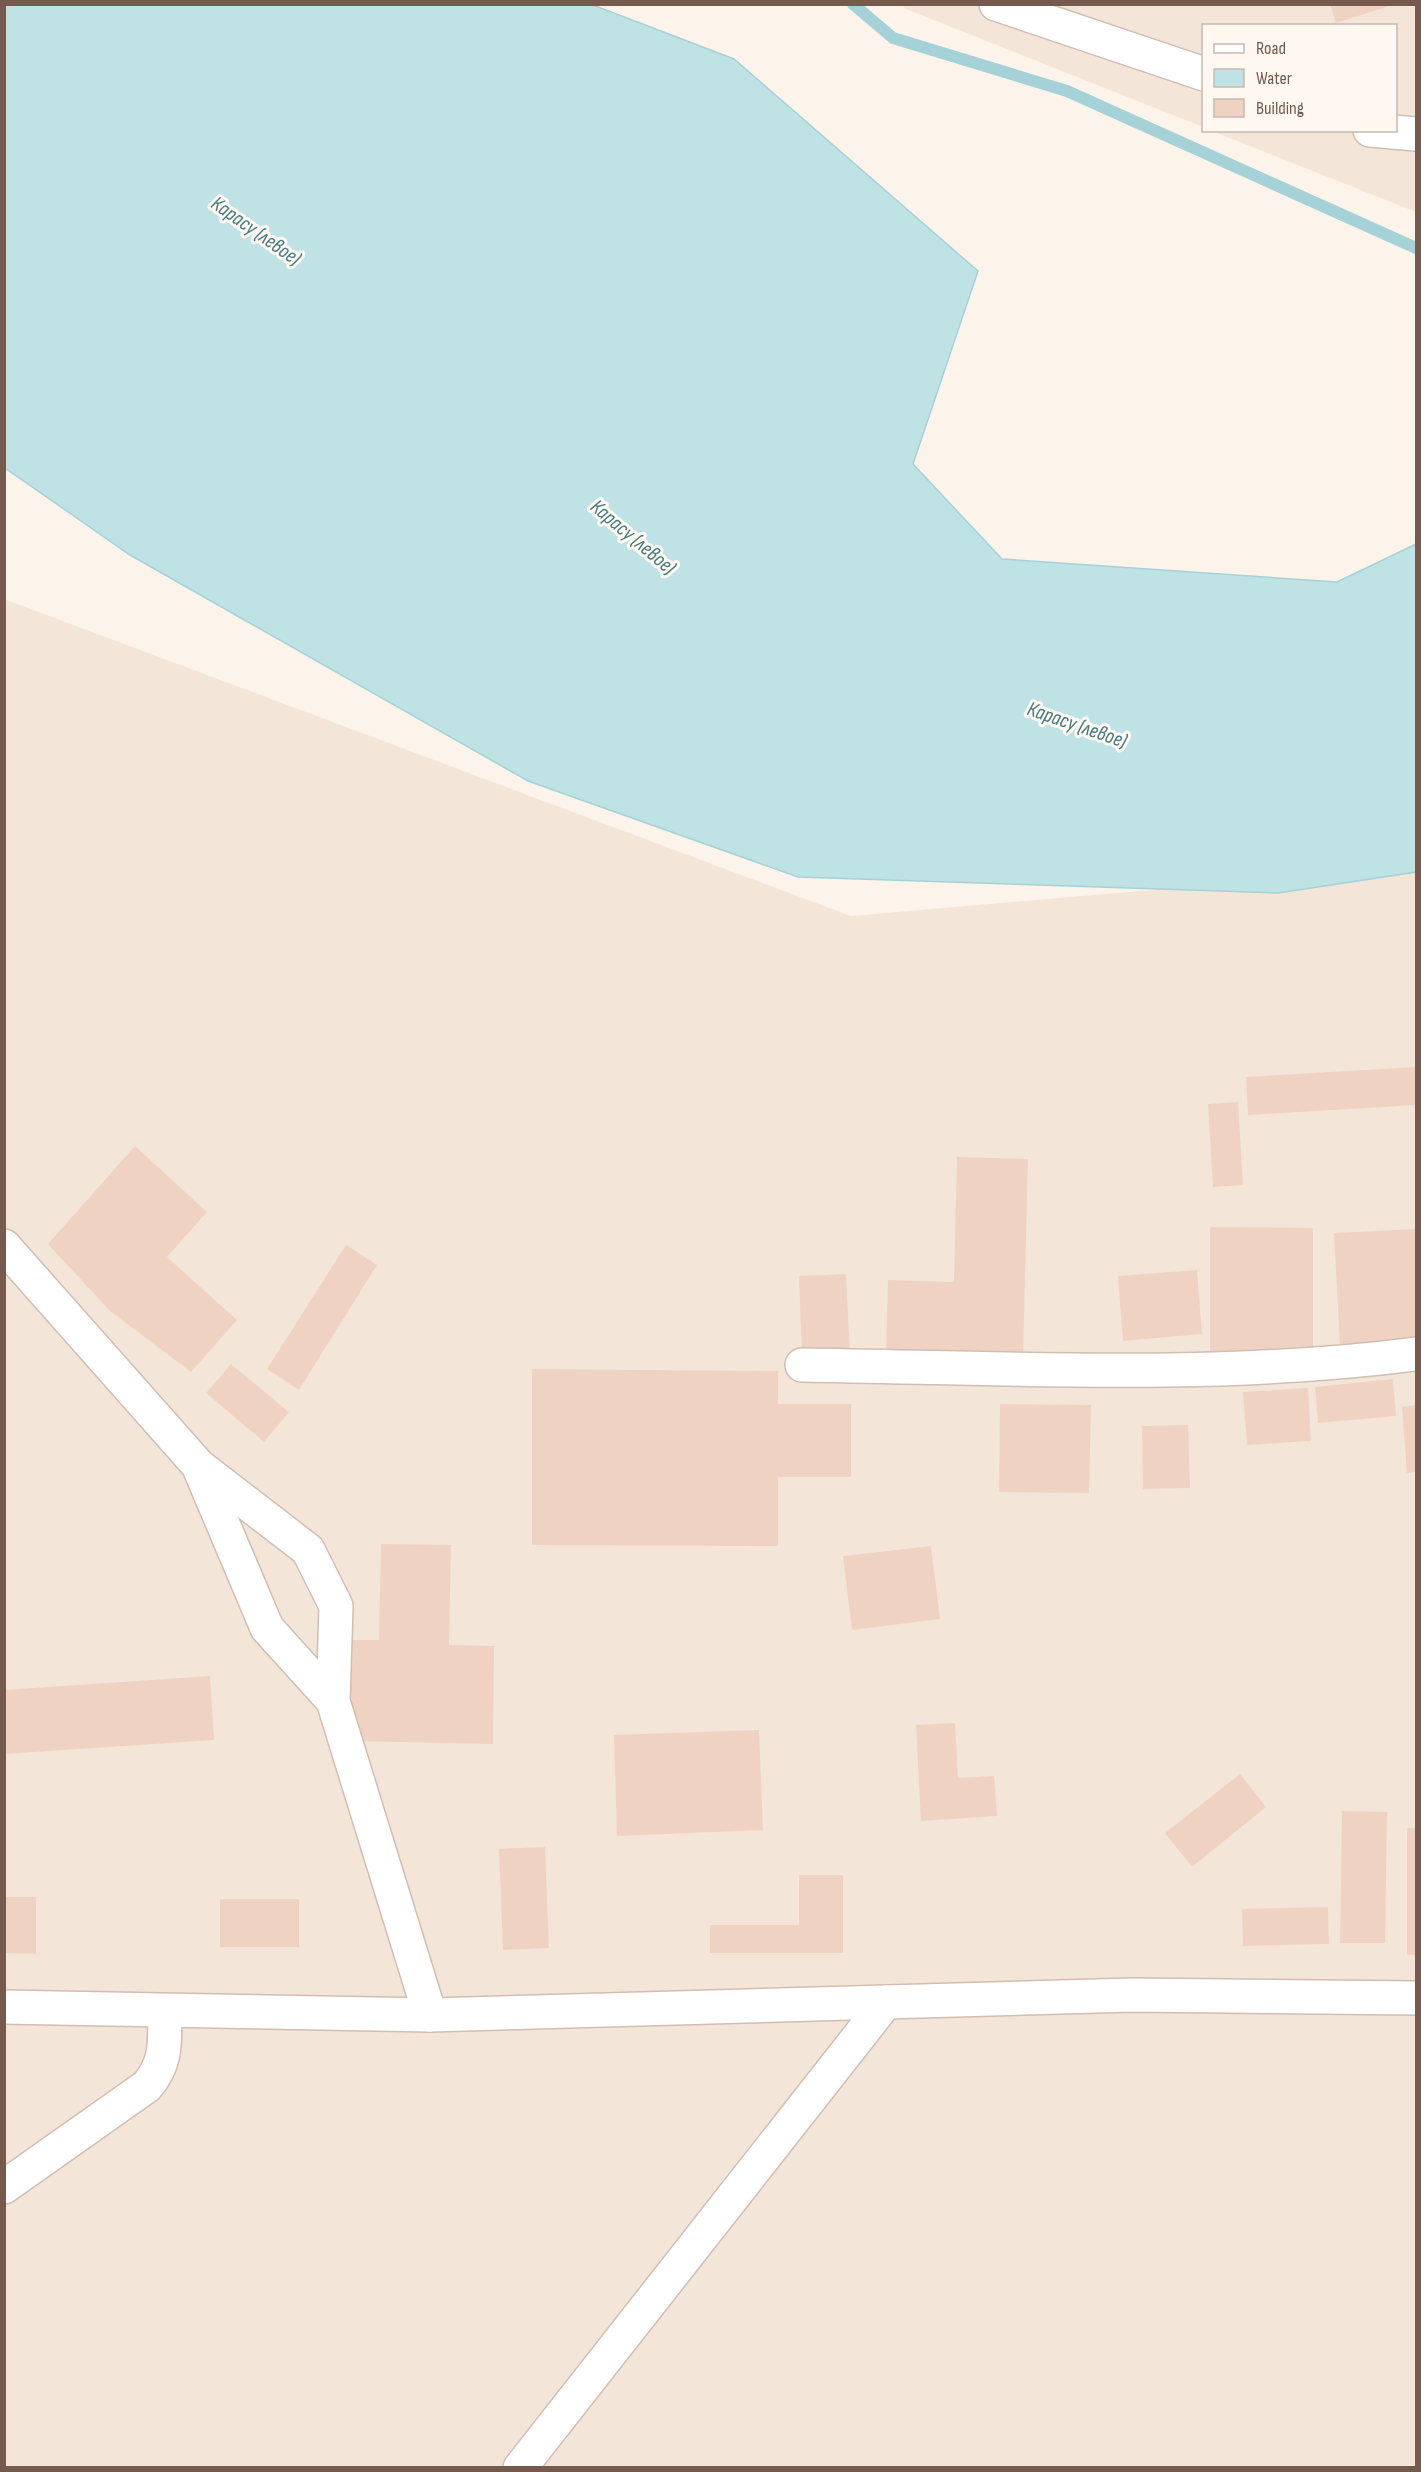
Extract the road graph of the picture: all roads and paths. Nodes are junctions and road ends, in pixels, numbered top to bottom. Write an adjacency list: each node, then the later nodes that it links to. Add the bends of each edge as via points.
1 (996, 4): 2 (street)
2 (1202, 74)
3 (1393, 132): 4 (street)
4 (1416, 134)
5 (4, 1246): 8 (street)
6 (1416, 1354): 7 (street, via 1337,1364 1131,1370)
7 (802, 1365)
8 (198, 1465): 9 (street, via 267,1628); 9 (street, via 308,1550 336,1606)
9 (333, 1701): 14 (street)
10 (1416, 1998): 11 (street, via 1132,1995)
11 (886, 2002): 14 (street); 16 (street)
12 (4, 2007): 13 (street)
13 (165, 2011): 14 (street); 15 (street, via 164,2057 159,2072 147,2086)
14 (430, 2014)
15 (4, 2187)
16 (520, 2468)

